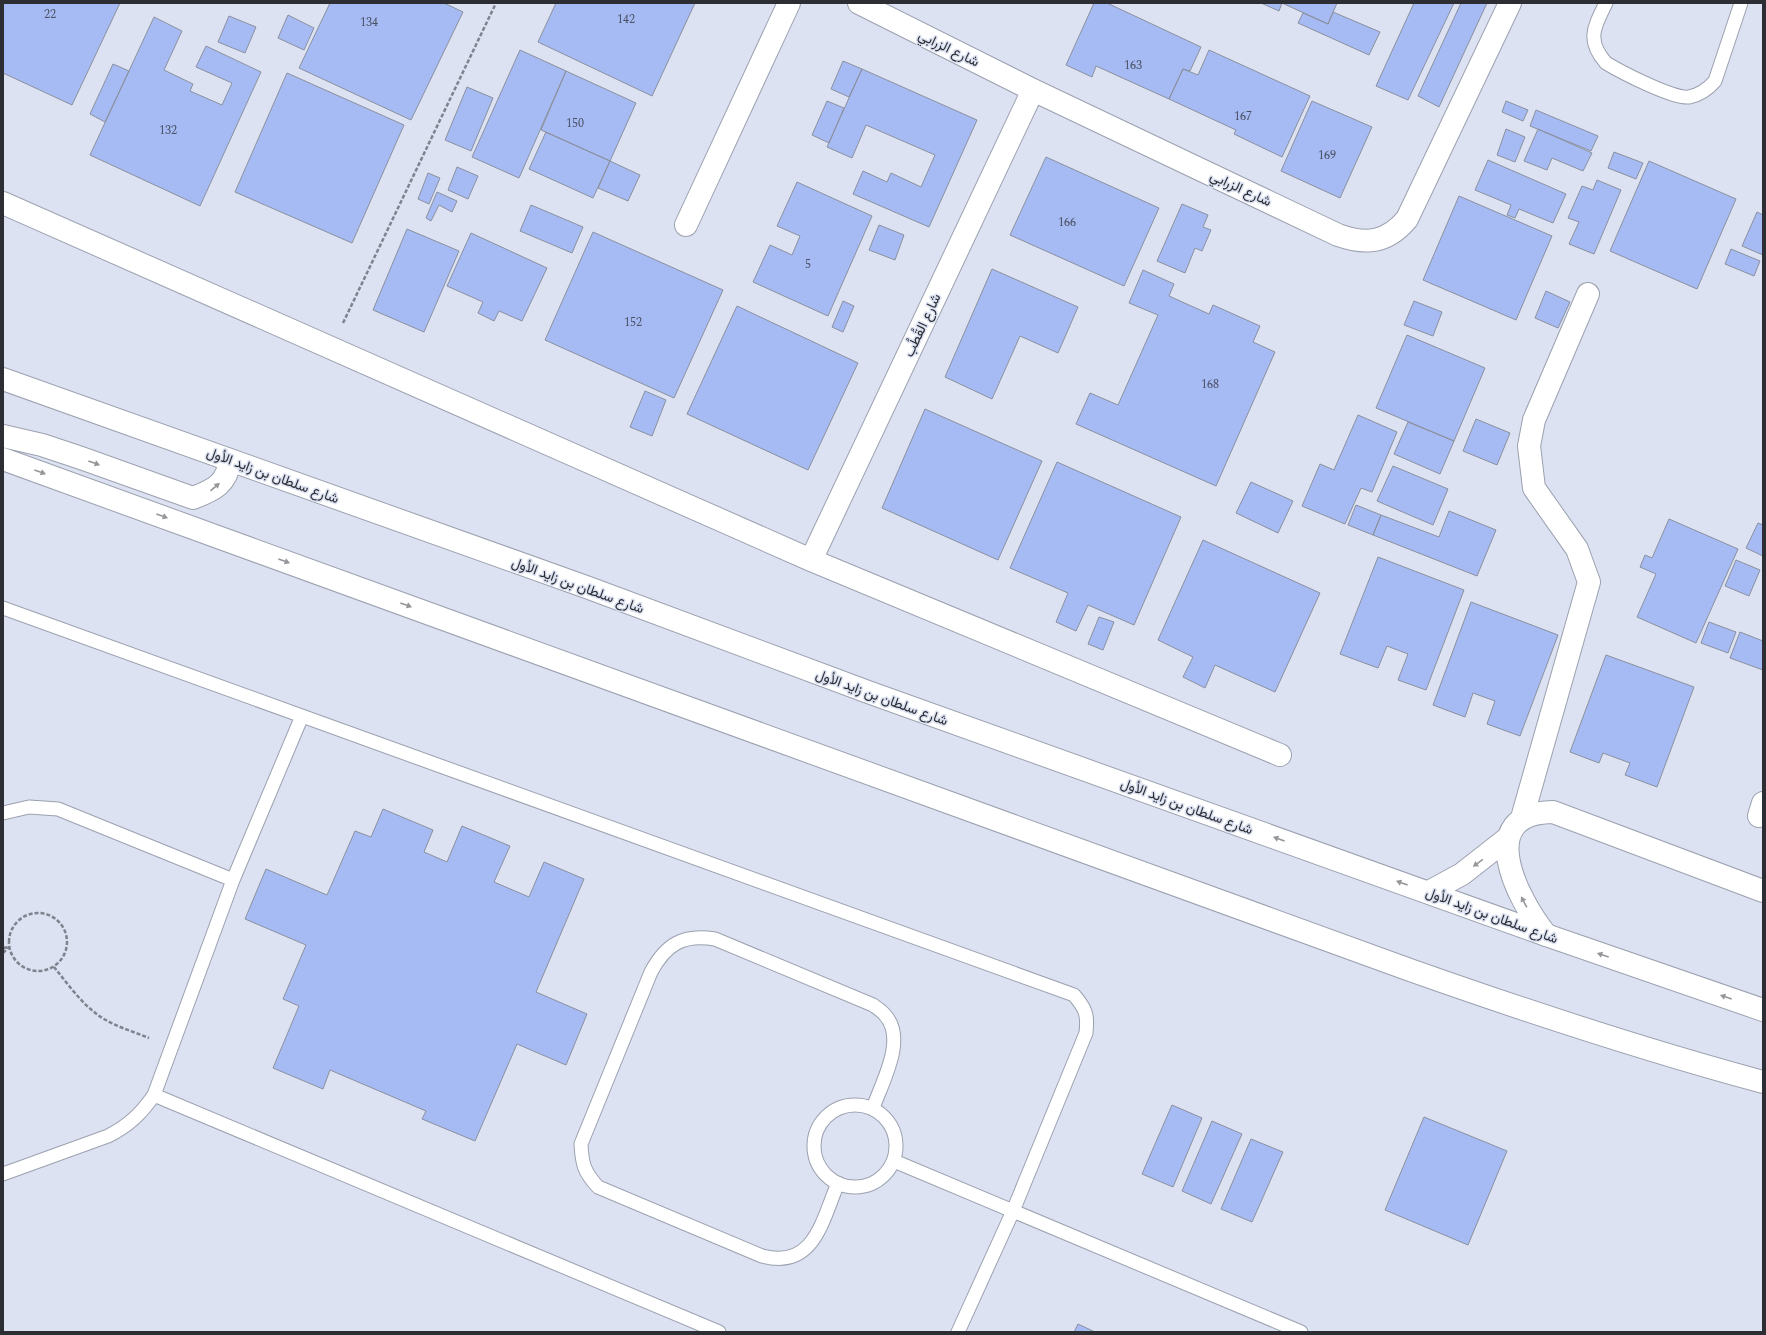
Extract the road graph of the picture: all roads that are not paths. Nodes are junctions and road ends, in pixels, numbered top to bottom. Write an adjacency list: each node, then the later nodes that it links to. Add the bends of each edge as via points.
1 (789, 3): 8 (street)
2 (858, 3): 6 (street, شارع الزرابي)
3 (1510, 3): 6 (street, شارع الزرابي, via 1407,219 1389,236 1376,240 1351,240 1338,235)
4 (1606, 3): 5 (lane, via 1594,26 1594,45 1598,55 1606,63 1670,93 1687,97 1707,90 1715,81)
5 (1741, 3)
6 (1033, 90): 14 (street, شارع القُطُب)
7 (3, 203): 14 (street)
8 (686, 225)
9 (1588, 294): 19 (street, via 1534,420 1529,446 1534,488 1577,549 1589,582)
10 (3, 379): 13 (street, شارع سلطان بن زايد الأول)
11 (3, 436): 13 (street, one-way to 13, via 42,445 193,498 214,490 228,472)
12 (3, 458): 26 (street, one-way to 26, via 1410,970 1562,1022)
13 (230, 460): 23 (street, شارع سلطان بن زايد الأول, one-way to 13, via 868,692 589,588)
14 (811, 560): 17 (street)
15 (3, 608): 16 (lane)
16 (302, 716): 21 (lane); 32 (lane, via 1074,995 1084,1006 1087,1019 1086,1033)
17 (1280, 755)
18 (3, 813): 21 (lane, via 29,807 73,813)
19 (1522, 818): 20 (street, via 1512,827); 22 (street, via 1537,812 1553,812)
20 (1508, 838): 23 (street, one-way to 23, via 1462,874); 24 (street, one-way to 20, via 1525,906 1514,880 1509,860)
21 (233, 880): 27 (lane)
22 (1763, 891)
23 (1429, 892): 24 (street, شارع سلطان بن زايد الأول)
24 (1546, 934): 25 (street, شارع سلطان بن زايد الأول, one-way to 24)
25 (1763, 1010)
26 (1763, 1082)
27 (154, 1096): 30 (lane, via 135,1119 115,1132); 33 (lane)
28 (873, 1108): 29 (lane, via 883,1116 893,1131 896,1149); 31 (lane, via 859,1104 845,1105 831,1112 818,1128 814,1149 817,1163 826,1175); 31 (lane, via 895,1045 893,1030 886,1015 873,1005 715,940 700,937 684,940 670,947 658,958 581,1144 582,1160 587,1175 598,1187 776,1260 791,1258 813,1241)
29 (894, 1161): 31 (lane, via 877,1181 864,1186 850,1187); 32 (lane)
30 (3, 1174)
31 (838, 1183)
32 (1013, 1211): 34 (lane); 35 (lane)
33 (719, 1332)
34 (958, 1332)
35 (1301, 1332)

